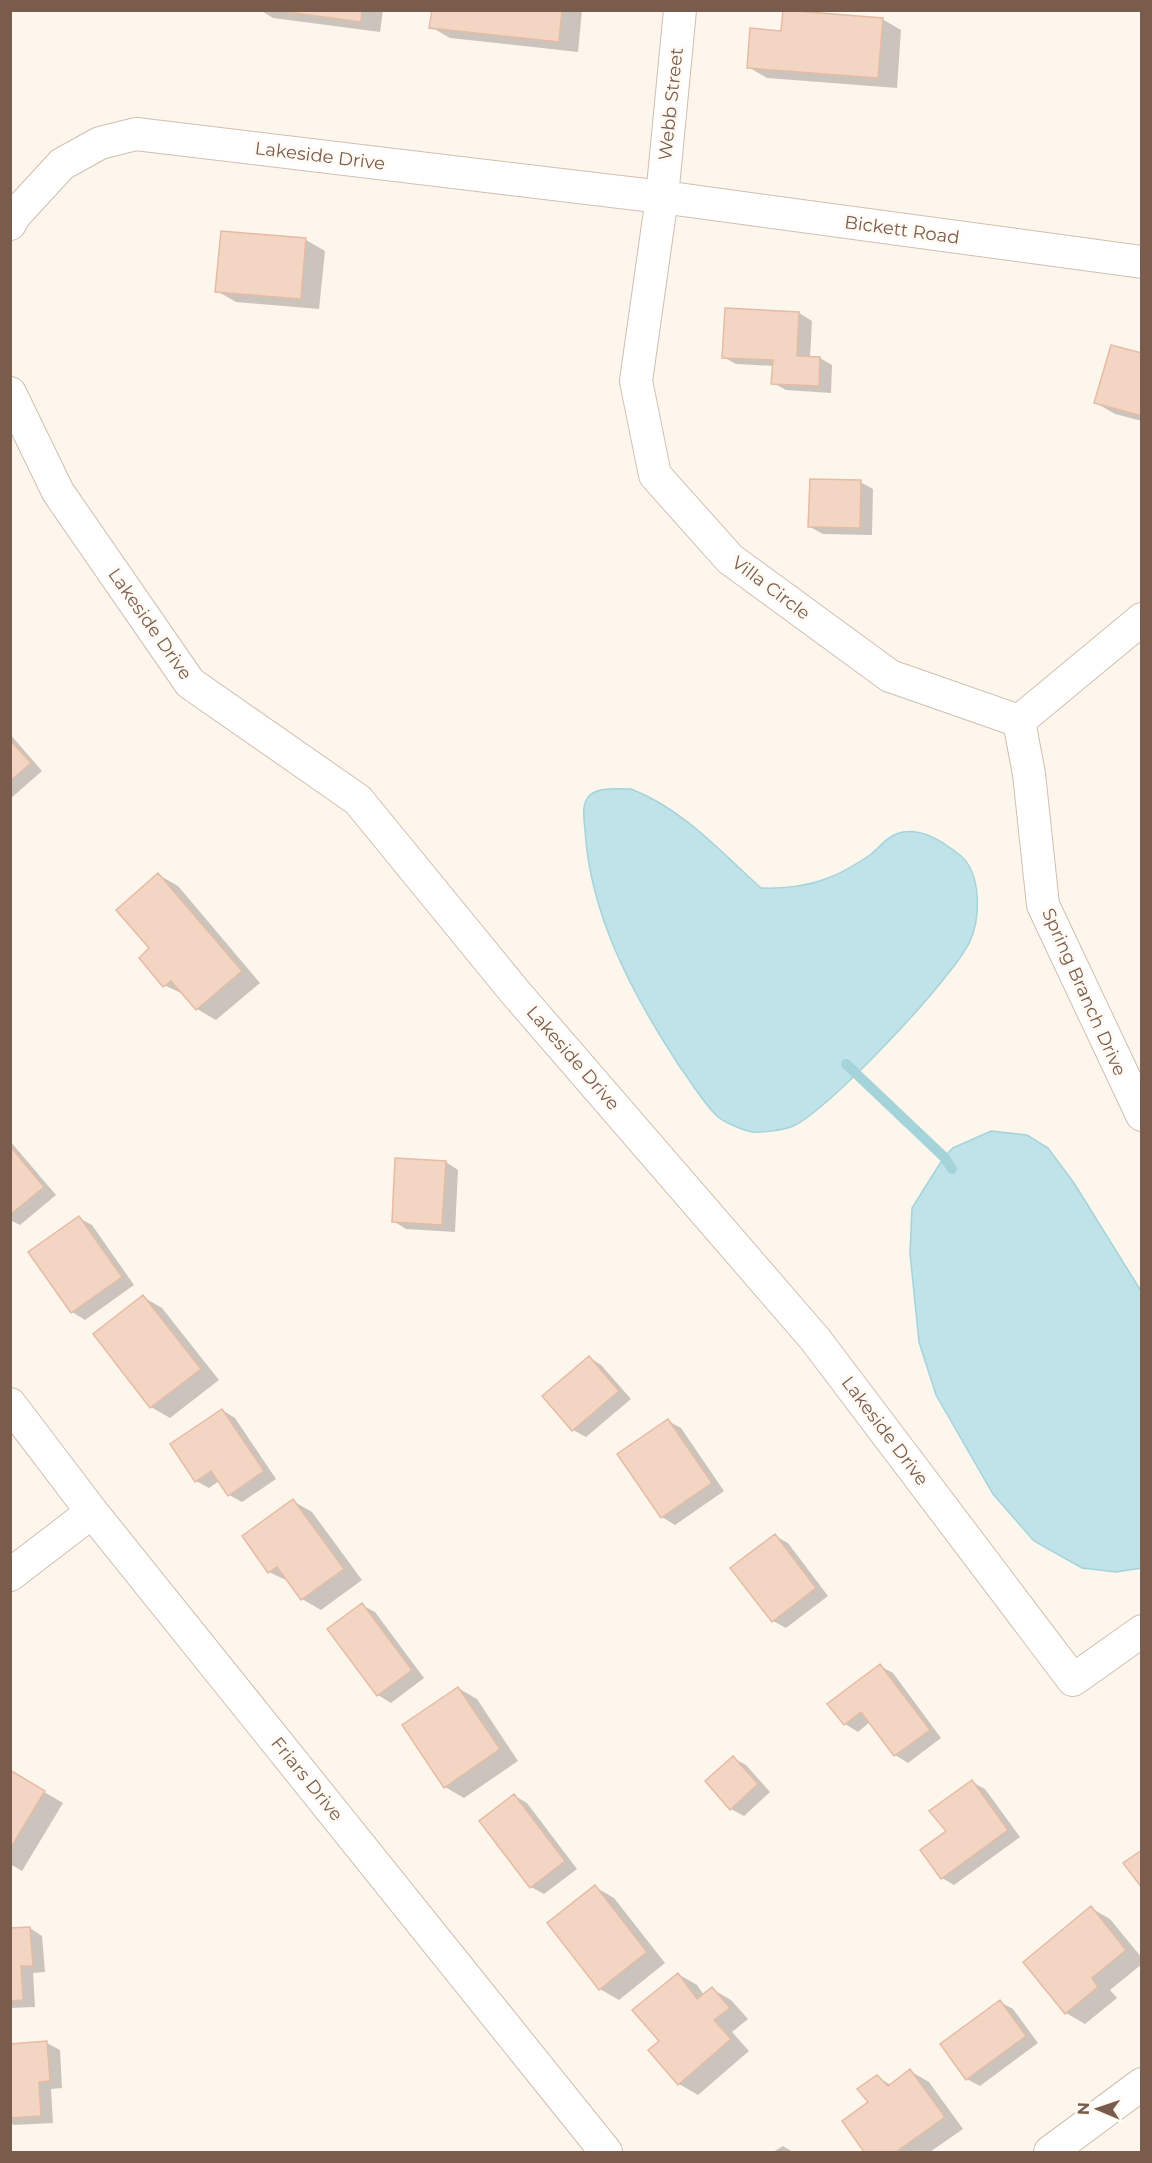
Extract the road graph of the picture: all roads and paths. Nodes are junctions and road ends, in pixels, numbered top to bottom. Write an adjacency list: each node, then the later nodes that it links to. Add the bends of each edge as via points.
1 (681, 10): 2 (street, Webb Street)
2 (662, 197): 3 (street, Lakeside Drive, via 136,134 100,144 62,164); 4 (street, Bickett Road); 7 (street, Villa Circle, via 636,381 655,475 730,559 890,676)
3 (10, 224)
4 (1142, 262)
5 (10, 393): 12 (street, Lakeside Drive, via 58,492 190,683 358,800 515,992 815,1339 1073,1680)
6 (1142, 619): 7 (street)
7 (1019, 721): 8 (street, Spring Branch Drive, via 1029,774 1043,905)
8 (1142, 1115)
9 (10, 1404): 10 (street, Friars Drive)
10 (92, 1512): 11 (street); 14 (street, Friars Drive)
11 (10, 1575)
12 (1142, 1631)
13 (1142, 2084): 15 (street)
14 (606, 2152)
15 (1050, 2152)

